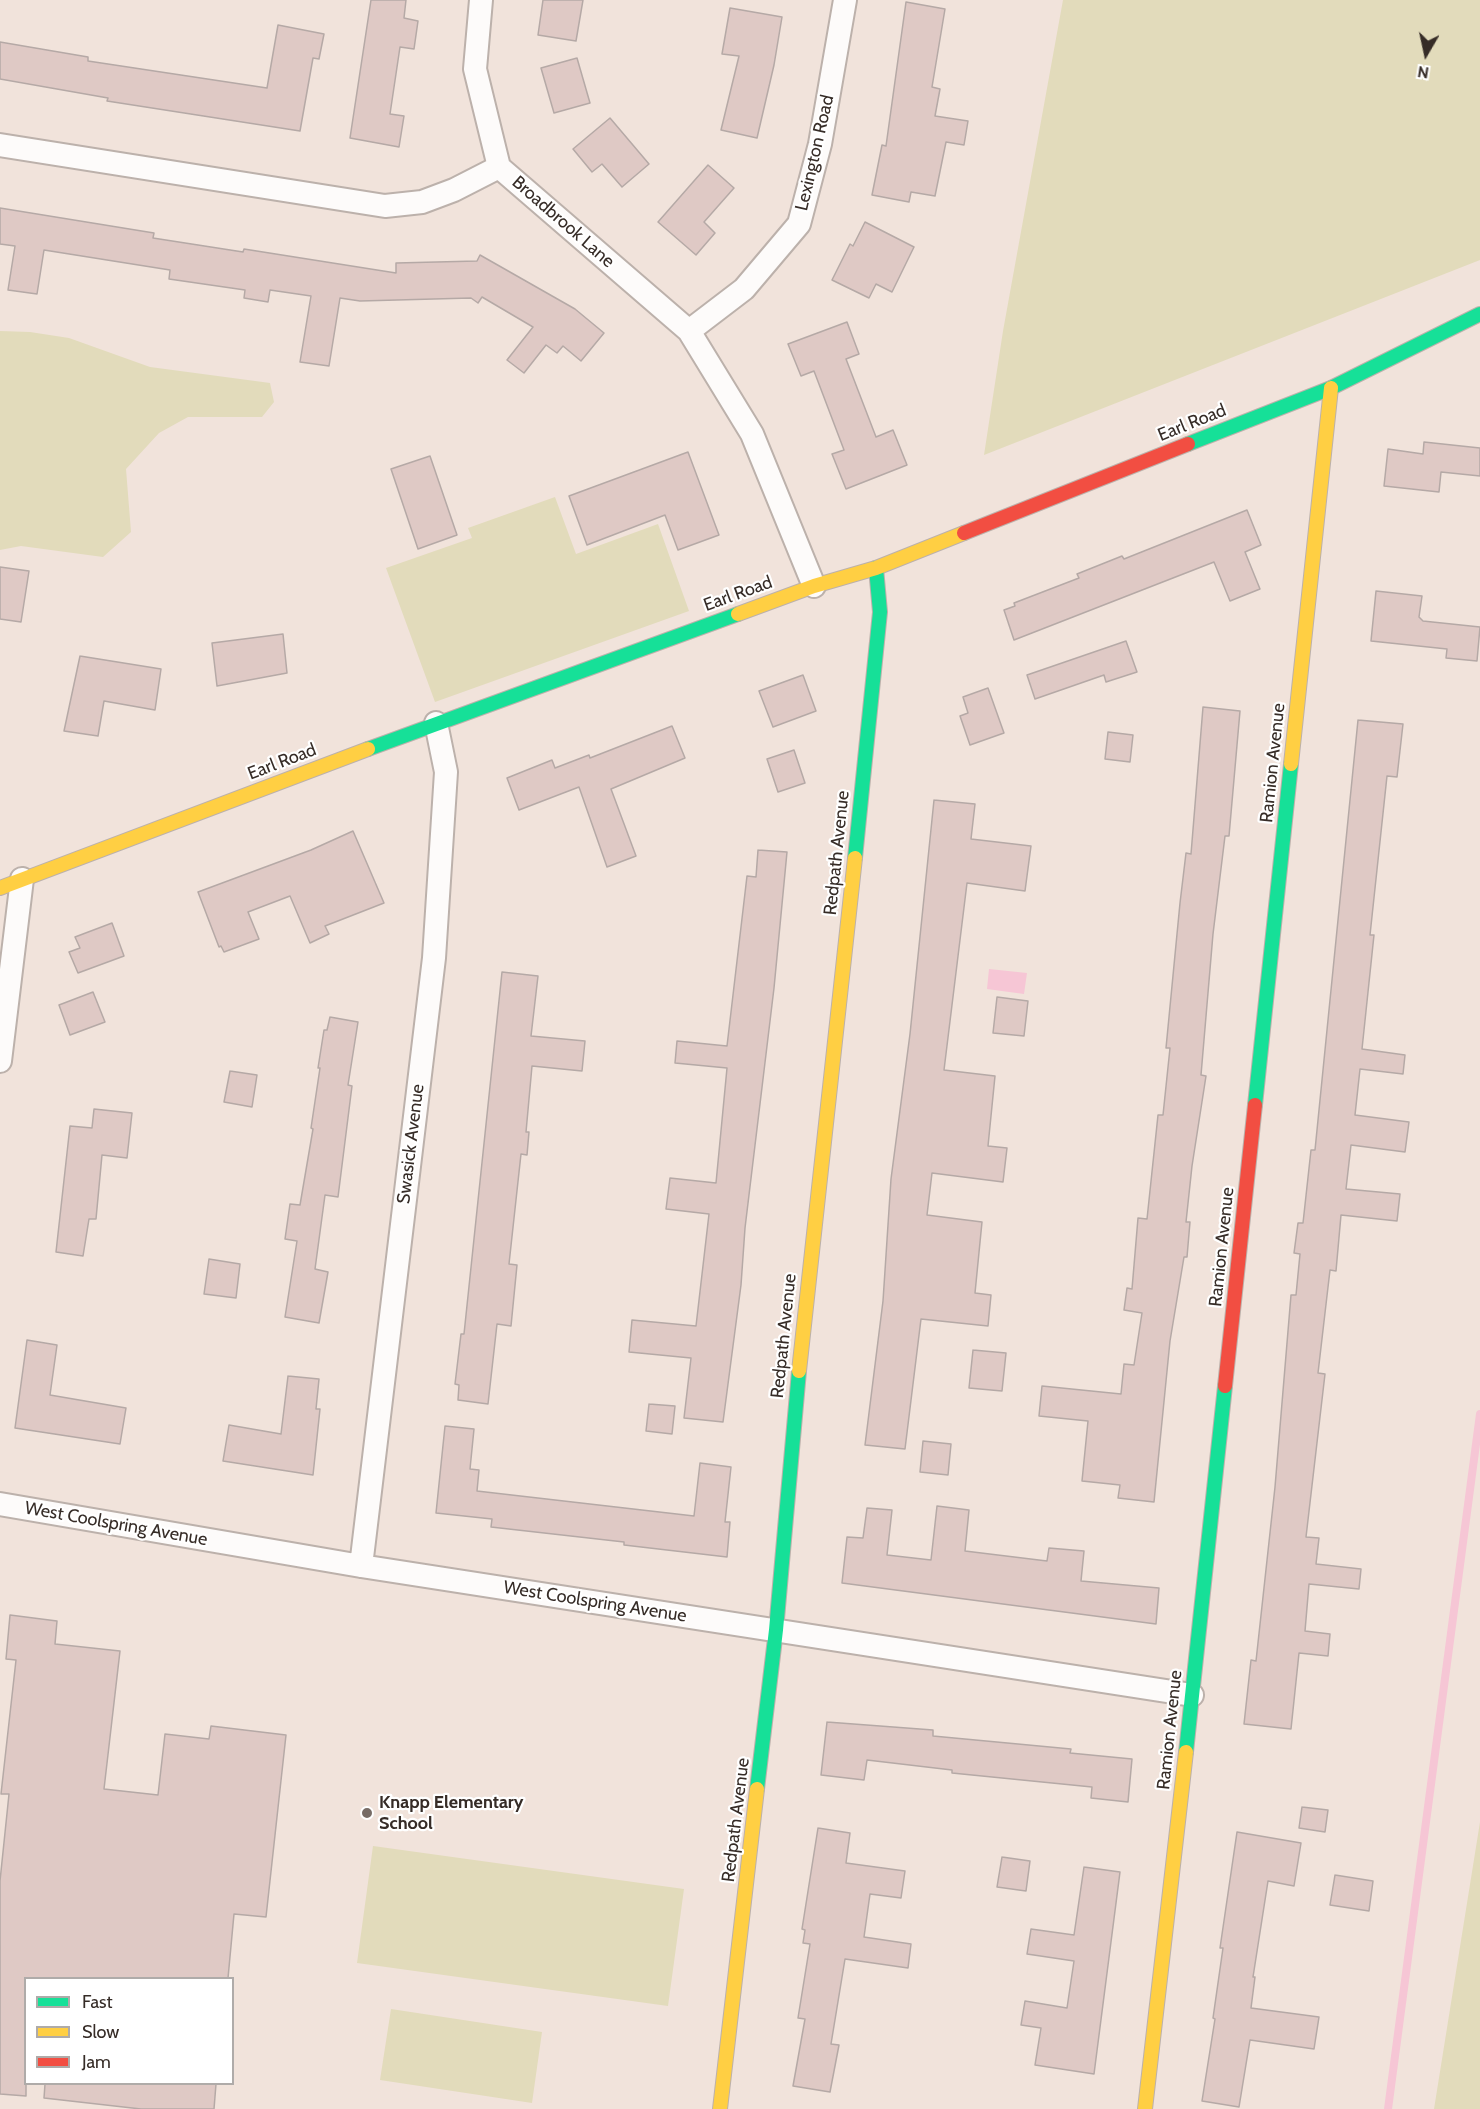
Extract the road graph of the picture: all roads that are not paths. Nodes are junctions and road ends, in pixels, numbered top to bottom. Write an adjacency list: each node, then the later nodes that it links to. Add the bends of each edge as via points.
1 (482, 0): 4 (street, via 475,69)
2 (845, 0): 6 (street, Lexington Road, via 820,144 799,224 744,289)
3 (0, 145): 4 (street, Broadbrook Lane, via 385,206 422,202)
4 (499, 167): 6 (street, Broadbrook Lane)
5 (1480, 314): 7 (street, Earl Road)
6 (689, 332): 9 (street, Broadbrook Lane, via 752,434)
7 (1331, 388): 8 (street, Earl Road); 17 (street, Ramion Avenue)
8 (876, 568): 9 (street, Earl Road); 16 (street, Redpath Avenue, via 879,623 790,1448)
9 (814, 586): 10 (street, Earl Road)
10 (436, 723): 11 (street, Earl Road); 15 (street, Swasick Avenue, via 446,772 434,958)
11 (22, 879): 12 (street, Earl Road); 13 (street)
12 (0, 888)
13 (0, 1061)
14 (0, 1504): 15 (street, West Coolspring Avenue)
15 (361, 1566): 16 (street, West Coolspring Avenue)
16 (776, 1630): 17 (street, West Coolspring Avenue); 18 (street, Redpath Avenue)
17 (1192, 1695): 19 (street, Ramion Avenue)
18 (720, 2109)
19 (1144, 2109)

